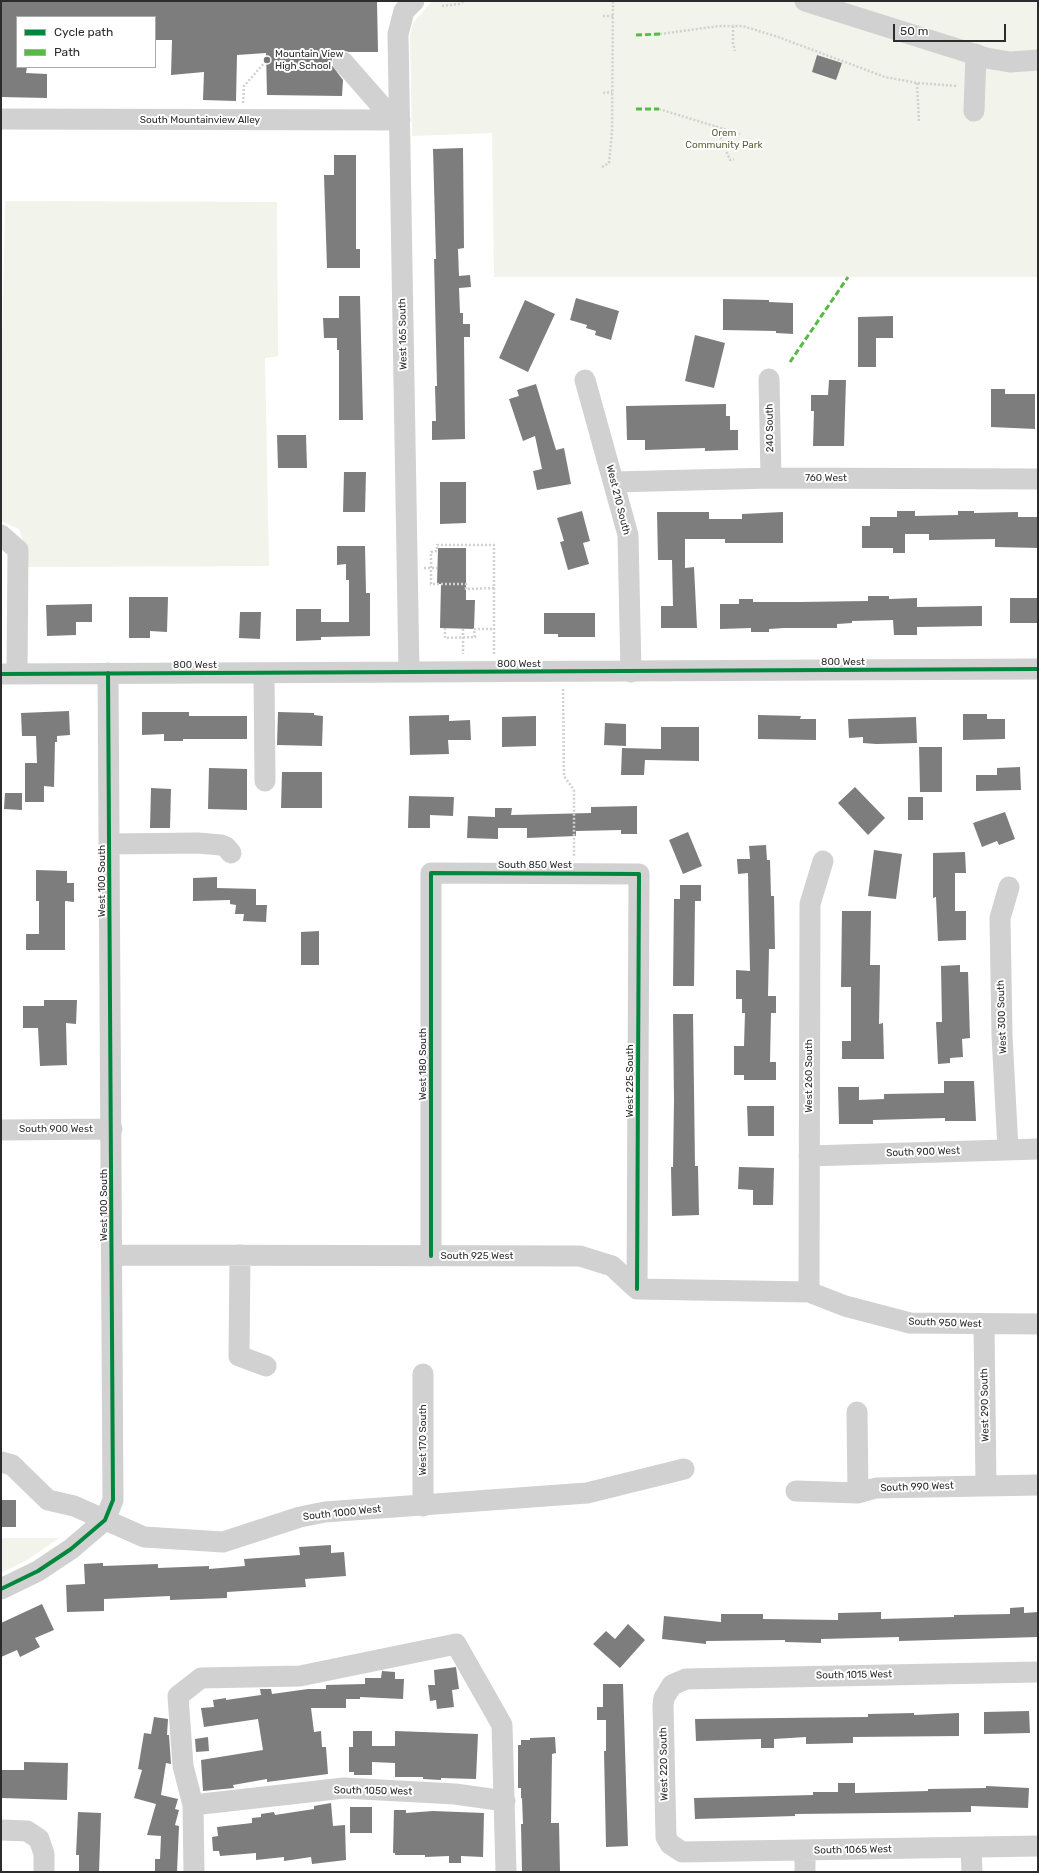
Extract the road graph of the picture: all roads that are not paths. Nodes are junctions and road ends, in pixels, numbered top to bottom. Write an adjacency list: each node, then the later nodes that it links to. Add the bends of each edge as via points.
1 (414, 1): 7 (street, West 165 South, via 404,11 398,34)
2 (805, 1): 3 (street)
3 (976, 54): 4 (street, via 1010,62); 6 (street)
4 (1038, 60)
5 (343, 62): 7 (street)
6 (974, 111)
7 (392, 115): 8 (street, South Mountainview Alley); 16 (street, West 165 South)
8 (1, 119)
9 (769, 379): 11 (street, 240 South)
10 (585, 380): 13 (street, West 210 South)
11 (771, 478): 12 (street, 760 West); 13 (street, 760 West)
12 (1038, 479)
13 (614, 482): 17 (street, West 210 South, via 628,535)
14 (1, 535): 20 (street, via 18,550)
15 (1038, 670): 17 (street, 800 West)
16 (409, 672): 17 (street, 800 West); 19 (street, 800 West)
17 (631, 672)
18 (108, 673): 19 (street, 800 West); 20 (street, 800 West); 22 (street, West 100 South)
19 (264, 673): 21 (street)
20 (9, 674)
21 (265, 781)
22 (110, 844): 23 (street, via 198,842 221,845); 28 (street, West 100 South)
23 (231, 853)
24 (823, 861): 32 (street, West 260 South, via 810,904)
25 (431, 873): 26 (street, South 850 West); 35 (street, West 180 South)
26 (638, 874): 36 (street, West 225 South)
27 (1009, 887): 30 (street, West 300 South, via 1000,918 1002,1035)
28 (112, 1129): 29 (street, South 900 West); 33 (street, West 100 South)
29 (1, 1130)
30 (1008, 1149): 31 (street, South 900 West); 32 (street, South 900 West)
31 (1038, 1149)
32 (808, 1156): 37 (street, West 260 South)
33 (112, 1255): 34 (street, South 925 West); 50 (street, West 100 South, via 113,1500)
34 (240, 1255): 35 (street, South 925 West); 40 (street, via 240,1356)
35 (431, 1256): 36 (street, South 925 West, via 580,1256 612,1266)
36 (637, 1289): 37 (street)
37 (808, 1292): 38 (street, South 950 West, via 845,1306 910,1323)
38 (984, 1324): 39 (street, South 950 West); 45 (street, West 290 South)
39 (1038, 1324)
40 (266, 1366)
41 (423, 1374): 49 (street, West 170 South)
42 (857, 1412): 48 (street)
43 (1, 1462): 50 (street, South 1000 West, via 12,1465 48,1500 74,1506)
44 (684, 1469): 49 (street, South 1000 West, via 587,1493)
45 (986, 1485): 46 (street, South 990 West); 48 (street, South 990 West, via 876,1488)
46 (1038, 1485)
47 (796, 1491): 48 (street, South 990 West)
48 (858, 1493)
49 (423, 1506): 50 (street, South 1000 West, via 300,1516 223,1542 144,1537)
50 (105, 1520): 51 (street, via 71,1549 38,1571)
51 (1, 1589)
52 (1038, 1672): 53 (street, South 1015 West, via 686,1679)
53 (672, 1685): 57 (street, West 220 South, via 663,1705 665,1829)
54 (505, 1801): 55 (street, South 1050 West, via 455,1794 344,1788); 55 (street, via 502,1725 456,1644 300,1676 201,1678 178,1696 182,1766); 63 (street)
55 (193, 1804): 62 (street)
56 (1, 1830): 61 (street, via 27,1831 39,1839)
57 (670, 1844): 60 (street, South 1065 West, via 682,1852 689,1853)
58 (1038, 1846): 59 (street, South 1065 West)
59 (971, 1848): 60 (street, South 1065 West); 65 (street)
60 (804, 1850): 64 (street)
61 (44, 1872)
62 (194, 1872)
63 (506, 1872)
64 (805, 1872)
65 (972, 1872)

